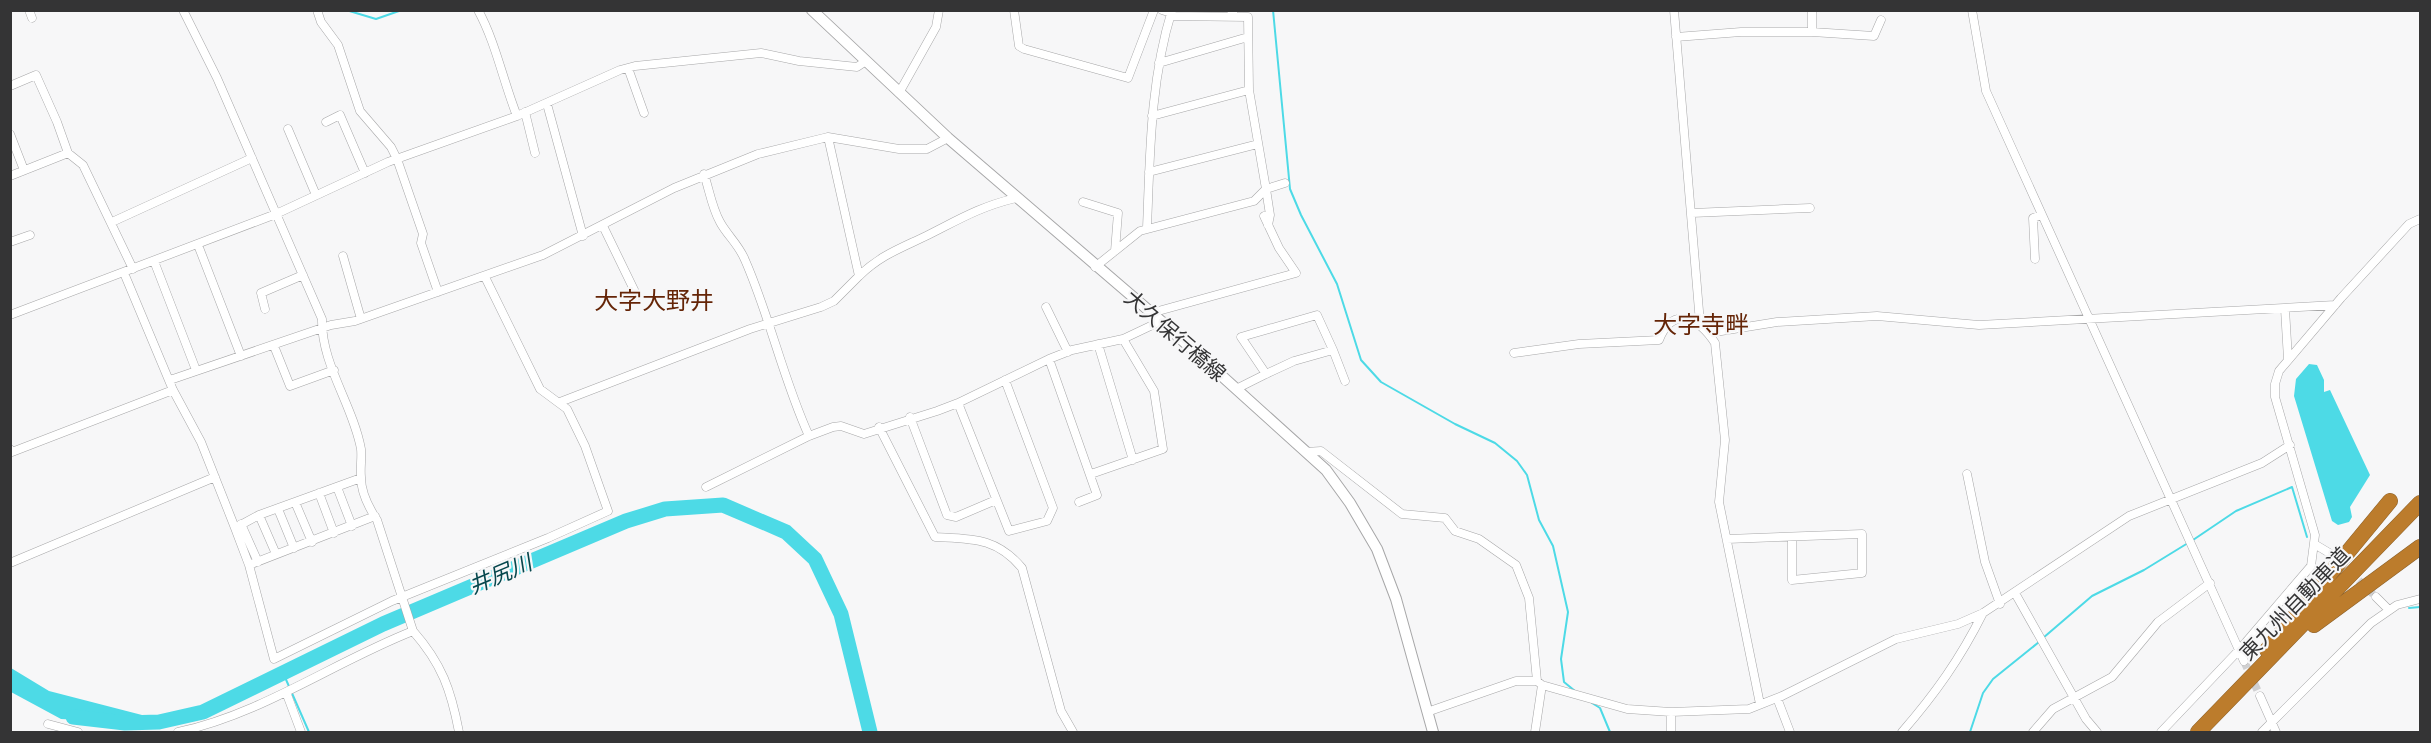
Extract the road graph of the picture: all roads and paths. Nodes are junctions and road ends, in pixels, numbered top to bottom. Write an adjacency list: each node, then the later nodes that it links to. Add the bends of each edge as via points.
1 (183, 10): 36 (street)
2 (316, 10): 37 (street, via 338,45 360,111)
3 (478, 10): 26 (street)
4 (812, 10): 17 (main road, 大久保行橋線)
5 (939, 10): 22 (street, via 936,27)
6 (1014, 10): 7 (street, via 1019,46 1024,50 1128,78)
7 (1154, 10)
8 (1162, 10): 12 (street)
9 (1674, 10): 16 (street)
10 (1812, 10): 14 (street)
11 (1972, 10): 51 (street, via 1986,91)
12 (1171, 13): 15 (street, via 1248,16); 18 (street)
13 (1881, 20): 14 (street, via 1874,36)
14 (1812, 32): 16 (street)
15 (1248, 37): 18 (street); 21 (street)
16 (1676, 37): 49 (street)
17 (866, 61): 19 (street, via 857,67 761,53); 22 (main road, 大久保行橋線)
18 (1159, 63): 27 (street)
19 (628, 68): 23 (street); 25 (street)
20 (10, 86): 34 (street, via 36,75)
21 (1249, 90): 27 (street); 33 (street)
22 (898, 93): 32 (main road, 大久保行橋線)
23 (547, 104): 24 (street); 59 (street)
24 (525, 112): 26 (street); 35 (street)
25 (644, 113)
26 (517, 116): 37 (street)
27 (1152, 116): 39 (street)
28 (326, 122): 40 (street, via 340,115)
29 (288, 129): 45 (street)
30 (10, 134): 38 (street)
31 (828, 137): 32 (street, via 899,149 927,149); 41 (street, via 759,154); 70 (street)
32 (948, 138): 46 (main road, 大久保行橋線)
33 (1258, 144): 39 (street); 44 (street)
34 (68, 153): 38 (street); 54 (street, via 83,165)
35 (535, 153)
36 (252, 159): 50 (street); 54 (street)
37 (397, 159): 40 (street); 72 (street)
38 (24, 170): 42 (street)
39 (1149, 172): 57 (street)
40 (364, 173): 45 (street)
41 (704, 174): 56 (street); 83 (street, via 720,222 739,247)
42 (10, 176)
43 (1285, 183): 44 (street)
44 (1266, 189): 55 (street); 57 (street, via 1254,201)
45 (316, 195): 50 (street)
46 (1016, 198): 66 (main road, 大久保行橋線); 70 (street, via 982,206 897,248 876,259)
47 (1083, 201): 62 (street, via 1118,213)
48 (1810, 208): 49 (street)
49 (1692, 213): 84 (street)
50 (276, 214): 61 (street); 69 (street)
51 (2042, 215): 64 (street, via 2033,218); 81 (street)
52 (1264, 216): 55 (street)
53 (2421, 219): 74 (street, via 2409,224)
54 (112, 222): 67 (street)
55 (1268, 225): 78 (street, via 1296,273)
56 (603, 226): 59 (street); 73 (street)
57 (1147, 228): 62 (street)
58 (30, 235): 60 (street)
59 (583, 236): 71 (street)
60 (10, 242)
61 (198, 245): 65 (street); 93 (street)
62 (1115, 251): 66 (street)
63 (343, 256): 80 (street)
64 (2035, 259)
65 (154, 261): 67 (street); 96 (street)
66 (1095, 267): 78 (main road, 大久保行橋線)
67 (133, 269): 68 (street)
68 (124, 273): 79 (street); 99 (street)
69 (303, 275): 76 (street, via 261,293); 85 (street, via 322,319)
70 (859, 276): 83 (street, via 834,301)
71 (485, 277): 72 (street); 104 (street, via 540,389)
72 (438, 292): 80 (street)
73 (637, 296)
74 (2335, 304): 77 (street); 95 (street)
75 (1046, 307): 91 (street)
76 (265, 309)
77 (2286, 309): 81 (street); 95 (street)
78 (1151, 313): 82 (main road, 大久保行橋線)
79 (10, 315)
80 (361, 319): 85 (street)
81 (2090, 320): 86 (street, via 1978,325 1876,316 1777,322); 121 (street)
82 (1161, 321): 87 (street); 102 (main road, 大久保行橋線)
83 (769, 322): 104 (street); 108 (street, via 791,396)
84 (1700, 323): 86 (street); 92 (street, via 1669,321 1659,340 1579,344)
85 (322, 329): 89 (street); 97 (street)
86 (1708, 333): 133 (street, via 1715,343 1725,440 1719,502)
87 (1123, 339): 88 (street); 112 (street, via 1154,391 1163,449)
88 (1098, 344): 91 (street); 112 (street)
89 (274, 346): 93 (street); 97 (street, via 290,386)
90 (1333, 350): 98 (street); 98 (street, via 1317,315 1240,337); 101 (street)
91 (1068, 352): 94 (street)
92 (1514, 353)
93 (241, 356): 96 (street)
94 (1050, 359): 100 (street); 113 (street)
95 (2288, 359): 109 (street, via 2275,384)
96 (196, 370): 99 (street)
97 (334, 370): 116 (street, via 361,449)
98 (1266, 374): 102 (street)
99 (170, 380): 103 (street)
100 (1005, 380): 105 (street); 120 (street, via 1053,508 1047,520 1009,531)
101 (1345, 381)
102 (1236, 389): 111 (main road, 大久保行橋線)
103 (173, 390): 110 (street, via 12,452); 115 (street)
104 (560, 402): 146 (street, via 585,446 608,511)
105 (958, 404): 106 (street); 120 (street)
106 (910, 417): 107 (street); 120 (street, via 947,515 956,517)
107 (879, 427): 108 (street, via 864,434 833,427); 168 (street, via 935,537 967,536 994,545 1022,568 1061,711)
108 (809, 436): 118 (street)
109 (2290, 445): 121 (street, via 2262,463); 135 (street)
110 (10, 449)
111 (1306, 453): 154 (street, via 1321,451 1402,514 1445,518 1455,531 1479,539 1516,565 1529,598); 160 (main road, 大久保行橋線, via 1326,470 1377,549 1396,599)
112 (1133, 460): 113 (street)
113 (1091, 474): 124 (street, via 1097,495)
114 (1967, 474): 148 (street, via 1985,562)
115 (215, 477): 129 (street); 141 (street)
116 (361, 478): 117 (street); 128 (street)
117 (337, 487): 119 (street); 130 (street)
118 (706, 487)
119 (319, 493): 123 (street); 131 (street)
120 (996, 500)
121 (2171, 500): 143 (street); 144 (street, via 2104,530)
122 (2390, 501): 177 (highway)
123 (296, 502): 126 (street); 134 (street)
124 (1079, 502)
125 (2421, 503): 177 (highway, 東九州自動車道)
126 (278, 509): 127 (street); 137 (street)
127 (259, 515): 129 (street); 139 (street)
128 (375, 516): 130 (street); 146 (street)
129 (238, 526): 140 (street); 142 (street)
130 (352, 526): 131 (street)
131 (334, 533): 134 (street)
132 (1792, 537): 132 (street, via 1862,534 1862,573 1791,580); 133 (street)
133 (1727, 539): 159 (street)
134 (312, 542): 137 (street)
135 (2316, 545): 138 (street); 152 (street, via 2311,566)
136 (2421, 547): 178 (highway, via 2315,625)
137 (294, 548): 139 (street)
138 (2331, 554)
139 (276, 555): 140 (street)
140 (258, 562): 142 (street)
141 (10, 563)
142 (249, 565): 146 (street, via 274,659)
143 (2210, 583): 152 (street); 157 (street, via 2158,622 2112,677)
144 (2015, 593): 148 (street); 157 (street)
145 (2376, 597): 149 (street)
146 (403, 598): 151 (street)
147 (2421, 599): 149 (street)
148 (2000, 604): 150 (street)
149 (2388, 609): 162 (street)
150 (1983, 613): 158 (street, via 1958,624 1896,639); 173 (street, via 1936,692)
151 (412, 628): 155 (street); 167 (street, via 448,682)
152 (2240, 649): 153 (street); 176 (street)
153 (2244, 662)
154 (1539, 683): 160 (street, via 1516,681); 161 (street, via 1627,709); 170 (street)
155 (286, 692): 165 (street, via 218,722); 166 (street)
156 (2260, 696): 162 (street)
157 (2074, 697): 174 (street, via 2053,708); 175 (street)
158 (1777, 698): 159 (street); 172 (street)
159 (1760, 704): 161 (street, via 1749,709)
160 (1428, 712): 169 (main road, 大久保行橋線)
161 (1671, 712): 171 (street)
162 (2272, 723): 179 (street); 180 (street)
163 (48, 724): 164 (street)
164 (78, 732)
165 (178, 732)
166 (301, 732)
167 (459, 732)
168 (1073, 732)
169 (1433, 732)
170 (1535, 732)
171 (1671, 732)
172 (1790, 732)
173 (1902, 732)
174 (2033, 732)
175 (2097, 732)
176 (2161, 732)
177 (2198, 732)
178 (2206, 732)
179 (2262, 732)
180 (2276, 732)

